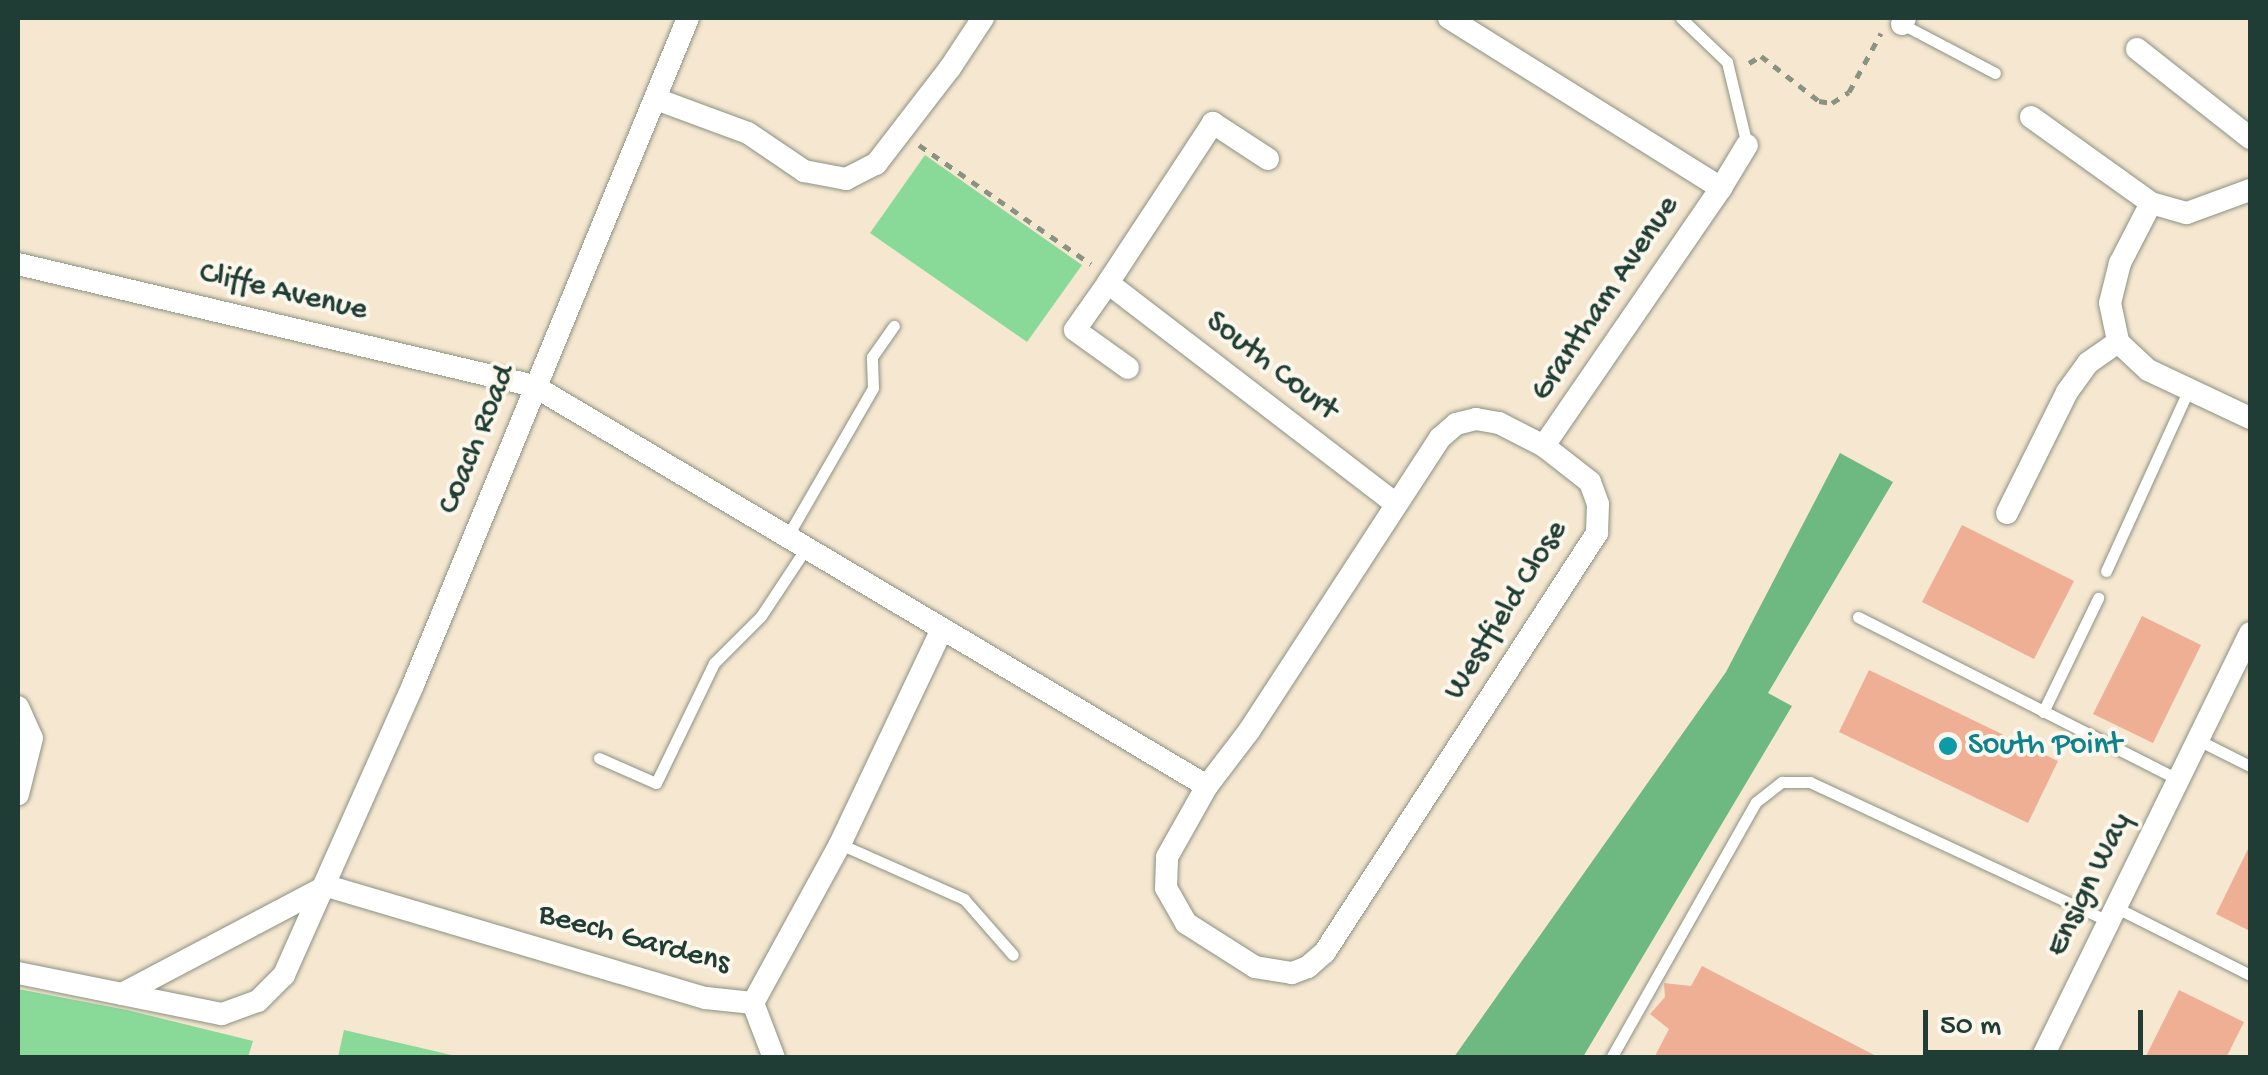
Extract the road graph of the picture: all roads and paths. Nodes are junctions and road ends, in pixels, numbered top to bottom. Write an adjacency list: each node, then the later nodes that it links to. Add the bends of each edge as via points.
1 (983, 18): 11 (street)
2 (1450, 18): 15 (street, Grantham Avenue)
3 (1681, 18): 13 (lane, via 1727,62)
4 (682, 20): 9 (street, Coach Road)
5 (1904, 21): 7 (path, via 1881,33 1849,92 1832,103 1819,101 1761,56); 8 (lane)
6 (2138, 49): 12 (street)
7 (1747, 67)
8 (1994, 74)
9 (656, 100): 11 (street, via 748,133 804,170 846,178 876,164); 23 (street, Coach Road)
10 (2031, 117): 17 (street)
11 (900, 132): 19 (path)
12 (2250, 138)
13 (1746, 146): 15 (street, Grantham Avenue)
14 (1268, 159): 19 (street, via 1213,122)
15 (1721, 188): 26 (street, Grantham Avenue)
16 (2250, 190): 17 (street, via 2187,213)
17 (2151, 203): 21 (street, via 2120,263 2110,303)
18 (18, 264): 23 (street, Cliffe Avenue)
19 (1110, 280): 22 (street, via 1075,330); 27 (street, South Court)
20 (894, 326): 29 (lane, via 872,357 873,388)
21 (2118, 342): 24 (street, via 2148,370); 28 (street, via 2088,363 2067,392)
22 (1128, 368)
23 (534, 386): 29 (street); 44 (street, Coach Road)
24 (2189, 389): 25 (street); 30 (lane)
25 (2250, 418)
26 (1544, 446): 27 (street, Westfield Close, via 1499,423 1465,421 1440,438); 41 (street, Westfield Close, via 1593,488 1599,521 1593,542 1325,952 1308,967 1284,974 1255,966 1186,923 1170,900 1167,857)
27 (1395, 503): 41 (street, Westfield Close, via 1249,732)
28 (2008, 513)
29 (796, 542): 33 (street); 38 (lane, via 761,616 714,663 656,783)
30 (2106, 571)
31 (2098, 598): 36 (lane)
32 (1858, 617): 36 (lane)
33 (942, 629): 41 (street); 43 (street, Beech Gardens)
34 (2250, 633): 37 (street, Ensign Way)
35 (18, 707): 42 (street, via 32,738)
36 (2042, 712): 40 (lane)
37 (2196, 739): 39 (lane); 40 (street, Ensign Way)
38 (599, 758)
39 (2250, 766)
40 (2178, 779): 45 (street, Ensign Way)
41 (1207, 786)
42 (18, 794)
43 (840, 844): 46 (lane, via 964,899); 50 (street, Beech Gardens)
44 (327, 886): 49 (street); 49 (street, Coach Road, via 284,975 258,1001 222,1014); 50 (street, Beech Gardens, via 706,998)
45 (2112, 914): 48 (lane); 52 (lane, via 1810,782 1782,782 1756,802); 53 (street, Ensign Way)
46 (1014, 955)
47 (18, 973): 49 (street)
48 (2250, 975)
49 (122, 994)
50 (753, 1003): 51 (street)
51 (774, 1058)
52 (1611, 1058)
53 (2042, 1058)

